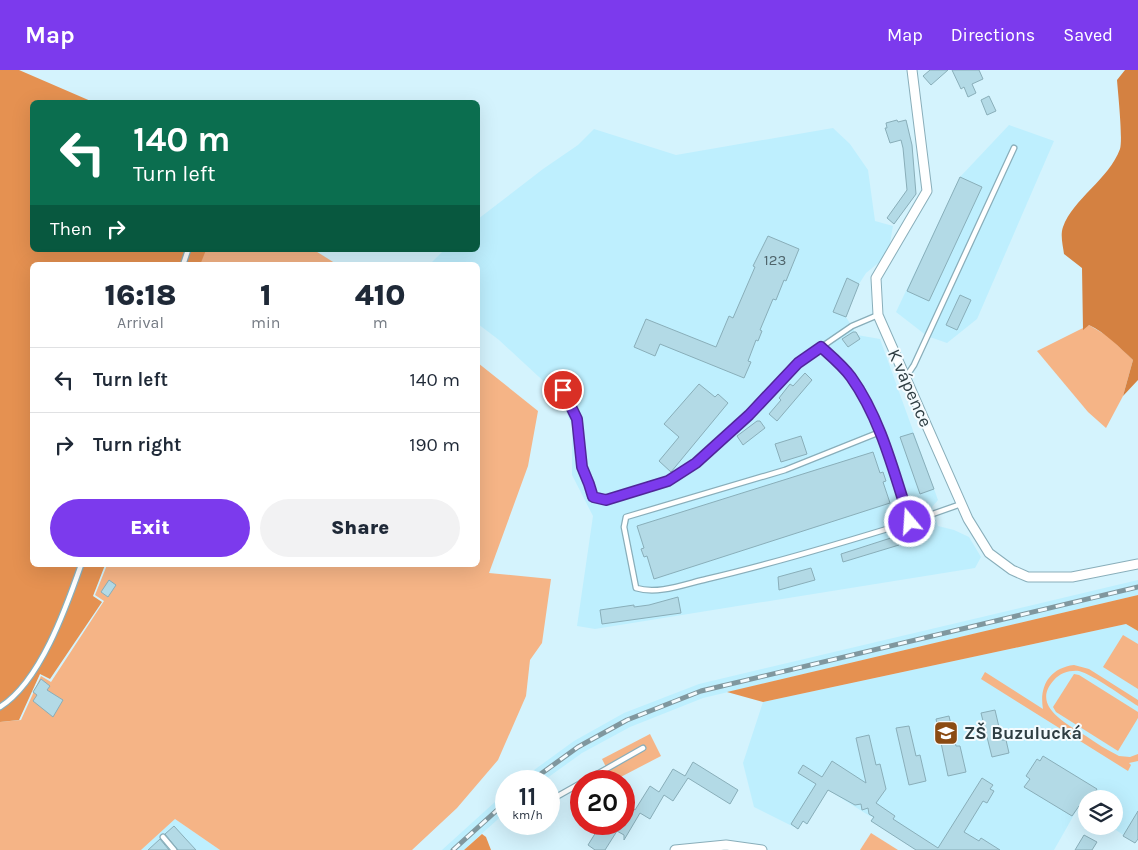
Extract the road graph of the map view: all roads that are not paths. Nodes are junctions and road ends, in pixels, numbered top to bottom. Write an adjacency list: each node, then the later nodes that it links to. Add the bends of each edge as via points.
1 (912, 70): 3 (street, K vápence, via 927,191 876,278)
2 (1014, 148): 6 (lane)
3 (878, 316): 4 (lane, via 852,326); 6 (street, K vápence)
4 (821, 347): 5 (lane, via 798,363 749,415 696,463 668,481 606,500 593,497 582,467 577,419); 7 (lane, via 850,375)
5 (556, 375)
6 (906, 377): 8 (street, K vápence)
7 (880, 432): 9 (lane); 9 (lane, via 785,470 626,517 624,527 636,588 649,592 729,574)
8 (961, 504): 9 (lane); 10 (street, K vápence, via 989,553 1028,577 1072,578)
9 (910, 522)
10 (1138, 564)
11 (80, 567): 12 (lane, via 42,660 9,701)
12 (0, 707)
13 (643, 748): 14 (lane)
14 (604, 770)
15 (163, 837): 16 (lane)
16 (174, 850)
17 (675, 850): 18 (street, via 726,845)
18 (762, 850)

